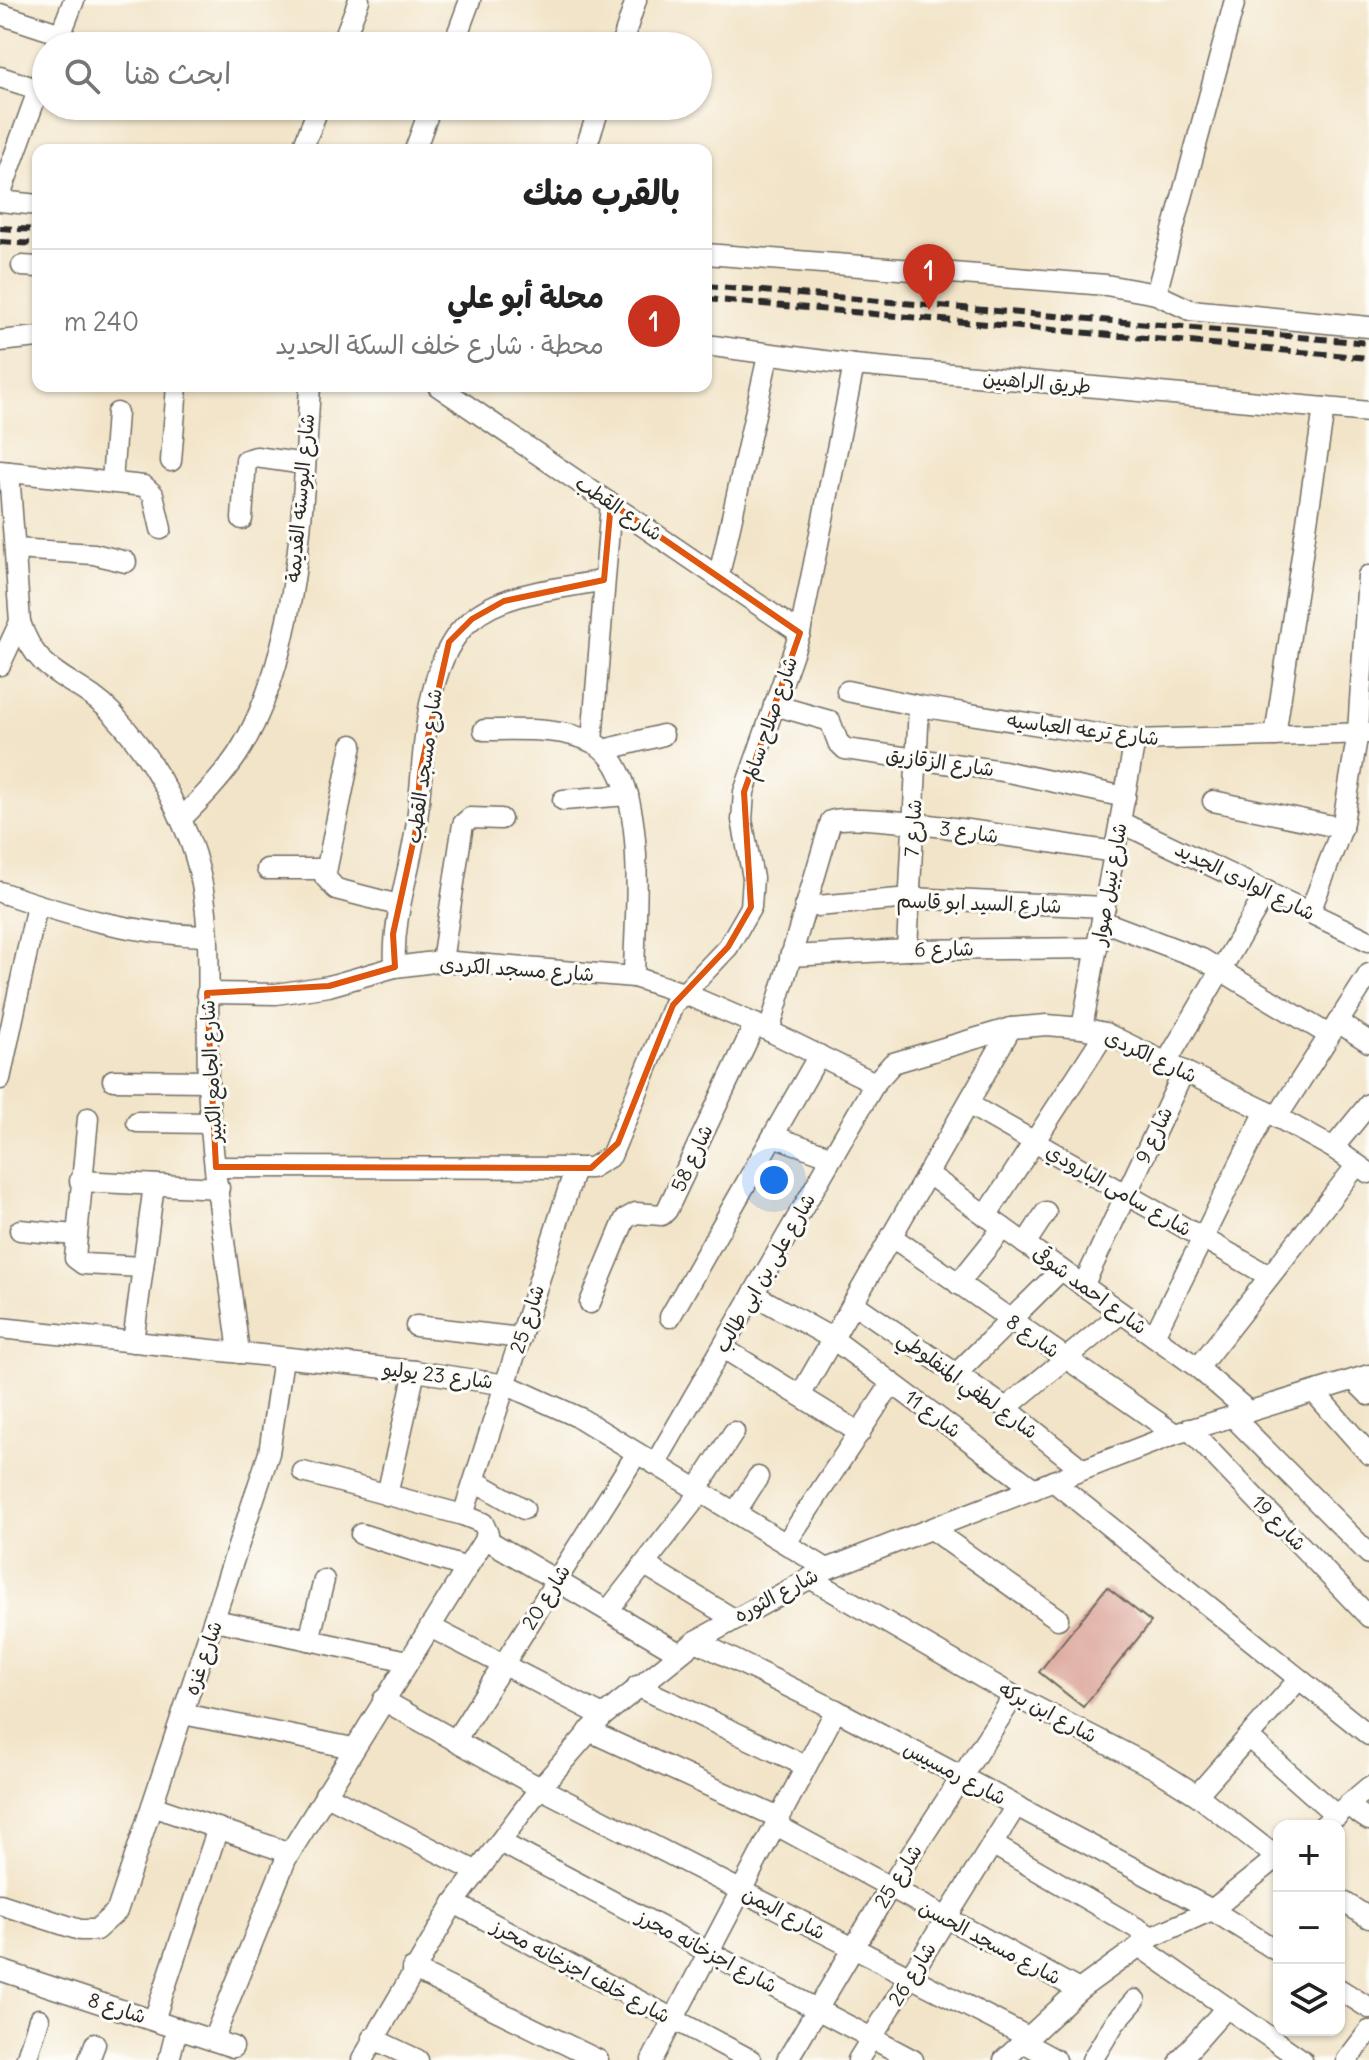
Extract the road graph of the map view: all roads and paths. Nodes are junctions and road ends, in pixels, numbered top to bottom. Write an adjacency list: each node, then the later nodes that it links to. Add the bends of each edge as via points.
1 (74, 0): 8 (street)
2 (359, 0): 9 (street)
3 (470, 0): 10 (street)
4 (636, 0): 11 (street)
5 (1235, 0): 25 (street)
6 (0, 14): 7 (street)
7 (40, 32)
8 (61, 32)
9 (346, 32)
10 (458, 32)
11 (626, 32)
12 (0, 77): 13 (street)
13 (32, 87)
14 (32, 103): 21 (street)
15 (314, 120): 18 (street)
16 (426, 120): 19 (street)
17 (595, 120): 20 (street)
18 (304, 144)
19 (417, 144)
20 (587, 144)
21 (0, 195)
22 (0, 201): 23 (street)
23 (32, 204)
24 (712, 254): 25 (street, via 1106,285)
25 (1156, 294): 26 (street, via 1190,310)
26 (1369, 327)
27 (32, 338): 28 (street)
28 (0, 341)
29 (712, 346): 30 (street, طريق الراهبين)
30 (768, 356): 31 (street, طريق الراهبين); 47 (street)
31 (854, 365): 35 (street, طريق الراهبين); 51 (street, شارع صلاح سالم)
32 (177, 392): 38 (street)
33 (310, 392): 39 (street, شارع البوسته القديمة)
34 (447, 392): 42 (street, شارع القطب)
35 (1324, 408): 36 (street, طريق الراهبين); 59 (street)
36 (1369, 412)
37 (117, 413): 41 (street)
38 (171, 461)
39 (305, 464): 43 (street, via 246,460); 68 (street, شارع البوسته القديمة, via 289,607 258,715 238,754)
40 (5, 472): 41 (street); 45 (street)
41 (112, 482): 44 (street, via 150,489)
42 (611, 503): 47 (street, شارع القطب); 49 (street)
43 (242, 519)
44 (161, 529)
45 (15, 549): 46 (street, via 94,554); 50 (street)
46 (126, 562)
47 (719, 575): 51 (street, شارع القطب)
48 (1368, 576): 57 (street)
49 (604, 580): 62 (street); 80 (street, شارع مسجد القطب, via 504,601 472,619 449,642 437,677 416,829)
50 (20, 622): 52 (street); 68 (street, شارع الجامع الكبير, via 38,660 110,711 142,748)
51 (800, 633): 54 (street, شارع صلاح سالم)
52 (0, 665)
53 (847, 691): 55 (street, شارع ترعه العباسيه)
54 (774, 705): 63 (street, شارع الزقازيق, via 830,721 845,749); 95 (street, شارع صلاح سالم, via 744,792 751,907 728,947)
55 (919, 706): 60 (street, شارع ترعه العباسيه); 63 (street, شارع 7)
56 (484, 730): 62 (street, via 543,732)
57 (1364, 732): 59 (street, شارع ترعه العباسيه); 72 (street)
58 (663, 735): 62 (street)
59 (1275, 736): 60 (street, شارع ترعه العباسيه)
60 (1135, 740): 65 (street, شارع نبيل صوار)
61 (352, 745): 75 (street)
62 (598, 746): 64 (street)
63 (916, 758): 65 (street, شارع الزقازيق); 71 (street, شارع 7)
64 (628, 795): 66 (street); 93 (street, via 635,847)
65 (1125, 797): 70 (street, شارع نبيل صوار)
66 (563, 800)
67 (1213, 801): 72 (street)
68 (181, 819): 84 (street, شارع الجامع الكبير, via 202,887)
69 (501, 819): 89 (street, via 470,818 463,824)
70 (1120, 822): 73 (street, شارع نبيل صوار); 76 (street, شارع الوادى الجديد)
71 (913, 825): 73 (street, شارع 3); 78 (street, شارع 7); 81 (street, شارع 3, via 843,817 831,821)
72 (1342, 828): 82 (street)
73 (1115, 852): 83 (street, شارع نبيل صوار)
74 (267, 869): 75 (street)
75 (325, 869): 80 (street, via 329,885 336,889)
76 (1267, 891): 82 (street, شارع الوادى الجديد); 91 (street, شارع 9)
77 (0, 892): 79 (street)
78 (910, 898): 81 (street, شارع السيد ابو قاسم); 83 (street, شارع السيد ابو قاسم); 87 (street, شارع 7)
79 (37, 905): 84 (street, via 115,928); 104 (street)
80 (398, 905): 90 (street, شارع مسجد القطب)
81 (805, 907): 88 (street)
82 (1310, 912): 85 (street, شارع الوادى الجديد)
83 (1103, 914): 86 (street, شارع نبيل صوار); 91 (street, شارع السيد ابو قاسم)
84 (206, 936): 94 (street, شارع الجامع الكبير)
85 (1369, 941)
86 (1097, 948): 87 (street, شارع 6); 98 (street, شارع نبيل صوار)
87 (907, 950): 88 (street, شارع 6)
88 (790, 956): 96 (street)
89 (442, 961): 90 (street, شارع مسجد الكردى); 93 (street, شارع مسجد الكردى)
90 (395, 967): 94 (street, شارع مسجد الكردى, via 302,990)
91 (1220, 972): 99 (street, شارع السيد ابو قاسم); 103 (street, شارع 9)
92 (1369, 974): 99 (street)
93 (634, 977): 95 (street, شارع مسجد الكردى)
94 (207, 993): 106 (street, شارع الجامع الكبير)
95 (683, 993): 96 (street, شارع مسجد الكردى); 119 (street, شارع صلاح سالم, via 673,1005 611,1156)
96 (762, 1027): 102 (street, شارع مسجد الكردى); 139 (street, شارع 58, via 667,1210 625,1219)
97 (1011, 1028): 98 (street, شارع الكردى); 107 (street, شارع الكردى, via 893,1063); 108 (street)
98 (1082, 1028): 100 (street, شارع الكردى)
99 (1334, 1029): 101 (street, شارع السيد ابو قاسم); 110 (street)
100 (1105, 1033): 103 (street, شارع الكردى); 115 (street)
101 (1369, 1042)
102 (819, 1055): 107 (street, شارع مسجد الكردى); 114 (street)
103 (1175, 1067): 110 (street, شارع الكردى); 125 (street, شارع 9)
104 (0, 1079)
105 (113, 1080): 106 (street)
106 (208, 1081): 113 (street, شارع الجامع الكبير)
107 (875, 1083): 117 (street, شارع على بن ابى طالب)
108 (968, 1104): 115 (street, شارع سامى البارودي); 121 (street)
109 (1369, 1104): 116 (street)
110 (1271, 1114): 116 (street, شارع الكردى); 131 (street)
111 (88, 1118): 122 (street)
112 (137, 1122): 113 (street)
113 (210, 1123): 118 (street, شارع الجامع الكبير)
114 (773, 1136): 117 (street); 142 (street)
115 (1035, 1143): 125 (street, شارع سامى البارودي); 127 (street)
116 (1333, 1148): 120 (street, شارع الكردى)
117 (832, 1157): 138 (street, شارع على بن ابى طالب)
118 (216, 1167): 119 (street); 124 (street, شارع الجامع الكبير)
119 (583, 1169): 147 (street, شارع 25)
120 (1363, 1169): 135 (street)
121 (928, 1174): 127 (street, شارع احمد شوقى); 130 (street)
122 (80, 1181): 123 (street); 129 (street)
123 (154, 1185): 124 (street); 133 (street)
124 (219, 1188): 151 (street, شارع الجامع الكبير)
125 (1126, 1194): 131 (street, شارع سامى البارودي); 137 (street, شارع 9)
126 (1046, 1212): 132 (street)
127 (995, 1222): 132 (street, شارع احمد شوقى); 136 (street)
128 (20, 1230): 129 (street)
129 (75, 1235): 133 (street, via 79,1262)
130 (892, 1237): 136 (street, شارع 8); 140 (street)
131 (1201, 1237): 135 (street, شارع سامى البارودي); 146 (street)
132 (1025, 1244): 134 (street, شارع احمد شوقى)
133 (143, 1267): 149 (street)
134 (1061, 1270): 137 (street, شارع احمد شوقى); 143 (street)
135 (1269, 1276): 154 (street)
136 (958, 1284): 143 (street, شارع 8)
137 (1083, 1286): 141 (street, شارع احمد شوقى)
138 (753, 1294): 148 (street, شارع 11); 150 (street, شارع على بن ابى طالب)
139 (590, 1303)
140 (853, 1303): 148 (street); 156 (street, شارع لطفي المنفلوطي)
141 (1121, 1313): 146 (street, شارع احمد شوقى); 153 (street)
142 (670, 1317)
143 (1011, 1320): 153 (street, شارع 8); 156 (street)
144 (416, 1326): 147 (street)
145 (0, 1328): 149 (street, شارع 23 يوليو)
146 (1154, 1336): 154 (street, شارع احمد شوقى)
147 (521, 1338): 159 (street, شارع 25)
148 (833, 1339): 158 (street, شارع 11); 161 (street)
149 (133, 1342): 151 (street, شارع 23 يوليو)
150 (723, 1348): 161 (street); 169 (street, شارع على بن ابى طالب)
151 (239, 1353): 152 (street, شارع 23 يوليو)
152 (283, 1358): 155 (street, شارع 23 يوليو); 194 (street, شارع غزه, via 269,1453)
153 (1067, 1359): 163 (street); 166 (street, شارع 8)
154 (1198, 1368): 164 (street, شارع احمد شوقى)
155 (415, 1371): 159 (street, شارع 23 يوليو); 176 (street)
156 (956, 1374): 163 (street, شارع لطفي المنفلوطي)
157 (1362, 1377): 160 (street, شارع الثوره); 162 (street)
158 (892, 1383): 167 (street); 174 (street, شارع 11)
159 (507, 1385): 169 (street, شارع 23 يوليو, via 545,1399); 173 (street, شارع 25)
160 (1314, 1392): 164 (street, شارع الثوره); 168 (street)
161 (801, 1394): 167 (street)
162 (1369, 1395)
163 (1006, 1408): 170 (street, شارع لطفي المنفلوطي)
164 (1240, 1414): 166 (street, شارع الثوره); 184 (street, شارع احمد شوقى)
165 (734, 1432): 175 (street)
166 (1182, 1432): 170 (street, شارع الثوره); 191 (street, شارع 19)
167 (860, 1433): 183 (street)
168 (1369, 1454)
169 (646, 1458): 175 (street, شارع 23 يوليو); 188 (street, شارع 20)
170 (1082, 1469): 174 (street, شارع الثوره)
171 (303, 1472): 176 (street)
172 (758, 1477): 178 (street)
173 (475, 1481): 177 (street); 179 (street, شارع 25)
174 (1043, 1485): 180 (street, شارع الثوره); 200 (street, شارع 11)
175 (699, 1490): 178 (street, شارع 23 يوليو); 185 (street)
176 (387, 1495): 179 (street)
177 (524, 1509)
178 (735, 1513): 183 (street, شارع 23 يوليو)
179 (463, 1515): 182 (street, شارع رمسيس, via 488,1528)
180 (931, 1529): 187 (street, شارع الثوره); 193 (street)
181 (361, 1534): 186 (street)
182 (486, 1539): 186 (street); 188 (street, شارع رمسيس)
183 (786, 1543): 187 (street, شارع 23 يوليو)
184 (1369, 1554)
185 (645, 1565): 190 (street); 192 (street)
186 (467, 1568): 195 (street)
187 (819, 1573): 192 (street, شارع الثوره); 202 (street, شارع ابن بركه)
188 (558, 1579): 190 (street, شارع رمسيس); 199 (street, شارع 20)
189 (324, 1580): 196 (street)
190 (610, 1608): 197 (street, شارع رمسيس)
191 (1369, 1617)
192 (732, 1618): 197 (street, شارع الثوره)
193 (1058, 1619)
194 (215, 1620): 196 (street); 205 (street, شارع غزه)
195 (430, 1627): 198 (street); 199 (street, شارع مسجد الحسن)
196 (309, 1640): 198 (street)
197 (688, 1647): 201 (street, شارع الثوره); 204 (street, شارع رمسيس)
198 (408, 1661): 203 (street)
199 (503, 1665): 206 (street, شارع مسجد الحسن); 209 (street, شارع 20)
200 (1299, 1679): 207 (street, شارع 11); 208 (street)
201 (637, 1686): 206 (street, شارع الثوره); 211 (street)
202 (1014, 1696): 212 (street, شارع 25); 216 (street, شارع ابن بركه)
203 (383, 1700): 209 (street, شارع اليمن); 210 (street)
204 (836, 1710): 211 (street); 212 (street, شارع رمسيس)
205 (183, 1714): 210 (street); 217 (street, شارع غزه)
206 (596, 1724): 214 (street, شارع الثوره); 221 (street, شارع مسجد الحسن)
207 (1369, 1735)
208 (1248, 1737): 216 (street); 219 (street)
209 (455, 1741): 214 (street, شارع اليمن)
210 (353, 1748): 215 (street)
211 (806, 1766): 221 (street)
212 (961, 1777): 218 (street, شارع رمسيس); 229 (street, شارع 25)
213 (1369, 1787): 219 (street)
214 (540, 1788): 223 (street, شارع الثوره); 230 (street, شارع اليمن)
215 (325, 1794): 225 (street); 228 (street)
216 (1197, 1795): 226 (street, شارع ابن بركه)
217 (152, 1806): 222 (street); 233 (street, شارع غزه, via 117,1911 96,1930 80,1930)
218 (1016, 1806): 224 (street, شارع 26); 234 (street, شارع رمسيس)
219 (1336, 1816): 220 (street)
220 (1369, 1820)
221 (777, 1821): 229 (street, شارع مسجد الحسن); 230 (street)
222 (218, 1828): 225 (street); 251 (street)
223 (500, 1842): 228 (street, شارع الثوره); 240 (street, شارع اجزخانه محرز)
224 (992, 1844): 235 (street, شارع 26); 237 (street)
225 (290, 1853): 258 (street)
226 (1273, 1853)
227 (1273, 1861): 234 (street)
228 (477, 1872): 231 (street, شارع الثوره)
229 (890, 1887): 235 (street, شارع مسجد الحسن); 239 (street, شارع 25)
230 (741, 1890): 239 (street, شارع اليمن); 240 (street)
231 (454, 1903): 241 (street, شارع الثوره); 252 (street, شارع خلف اجزخانه محرز)
232 (1345, 1903): 236 (street)
233 (0, 1904)
234 (1212, 1910): 237 (street); 238 (street, شارع رمسيس)
235 (946, 1917): 243 (street, شارع 26); 244 (street, شارع مسجد الحسن)
236 (1369, 1918)
237 (1146, 1941): 244 (street); 247 (street)
238 (1273, 1948)
239 (853, 1950): 243 (street, شارع اليمن); 249 (street, شارع 25)
240 (709, 1951): 249 (street, شارع اجزخانه محرز); 252 (street)
241 (412, 1969): 255 (street, شارع الثوره); 264 (street)
242 (0, 1970): 251 (street, شارع 8)
243 (910, 1977): 256 (street, شارع 26); 257 (street, شارع اليمن)
244 (1079, 1990): 257 (street)
245 (1345, 1993): 248 (street)
246 (1135, 2000): 272 (street)
247 (1227, 2007): 273 (street); 274 (street)
248 (1369, 2008)
249 (817, 2010): 256 (street, شارع اجزخانه محرز); 267 (street, شارع 25)
250 (39, 2019): 260 (street)
251 (154, 2020): 253 (street, شارع 8)
252 (673, 2020): 265 (street); 266 (street, شارع خلف اجزخانه محرز)
253 (177, 2028): 258 (street, شارع 8); 261 (street)
254 (1369, 2031): 275 (street)
255 (372, 2038): 262 (street, شارع الثوره); 263 (street)
256 (872, 2038): 268 (street, شارع 26); 269 (street, شارع اجزخانه محرز)
257 (1026, 2039): 270 (street); 271 (street, شارع اليمن)
258 (213, 2040): 259 (street, شارع 8)
259 (233, 2047)
260 (26, 2060)
261 (169, 2060)
262 (362, 2060)
263 (418, 2060)
264 (598, 2060)
265 (652, 2060)
266 (751, 2060)
267 (787, 2060)
268 (858, 2060)
269 (913, 2060)
270 (1004, 2060)
271 (1056, 2060)
272 (1092, 2060)
273 (1180, 2060)
274 (1302, 2060)
275 (1347, 2060)

